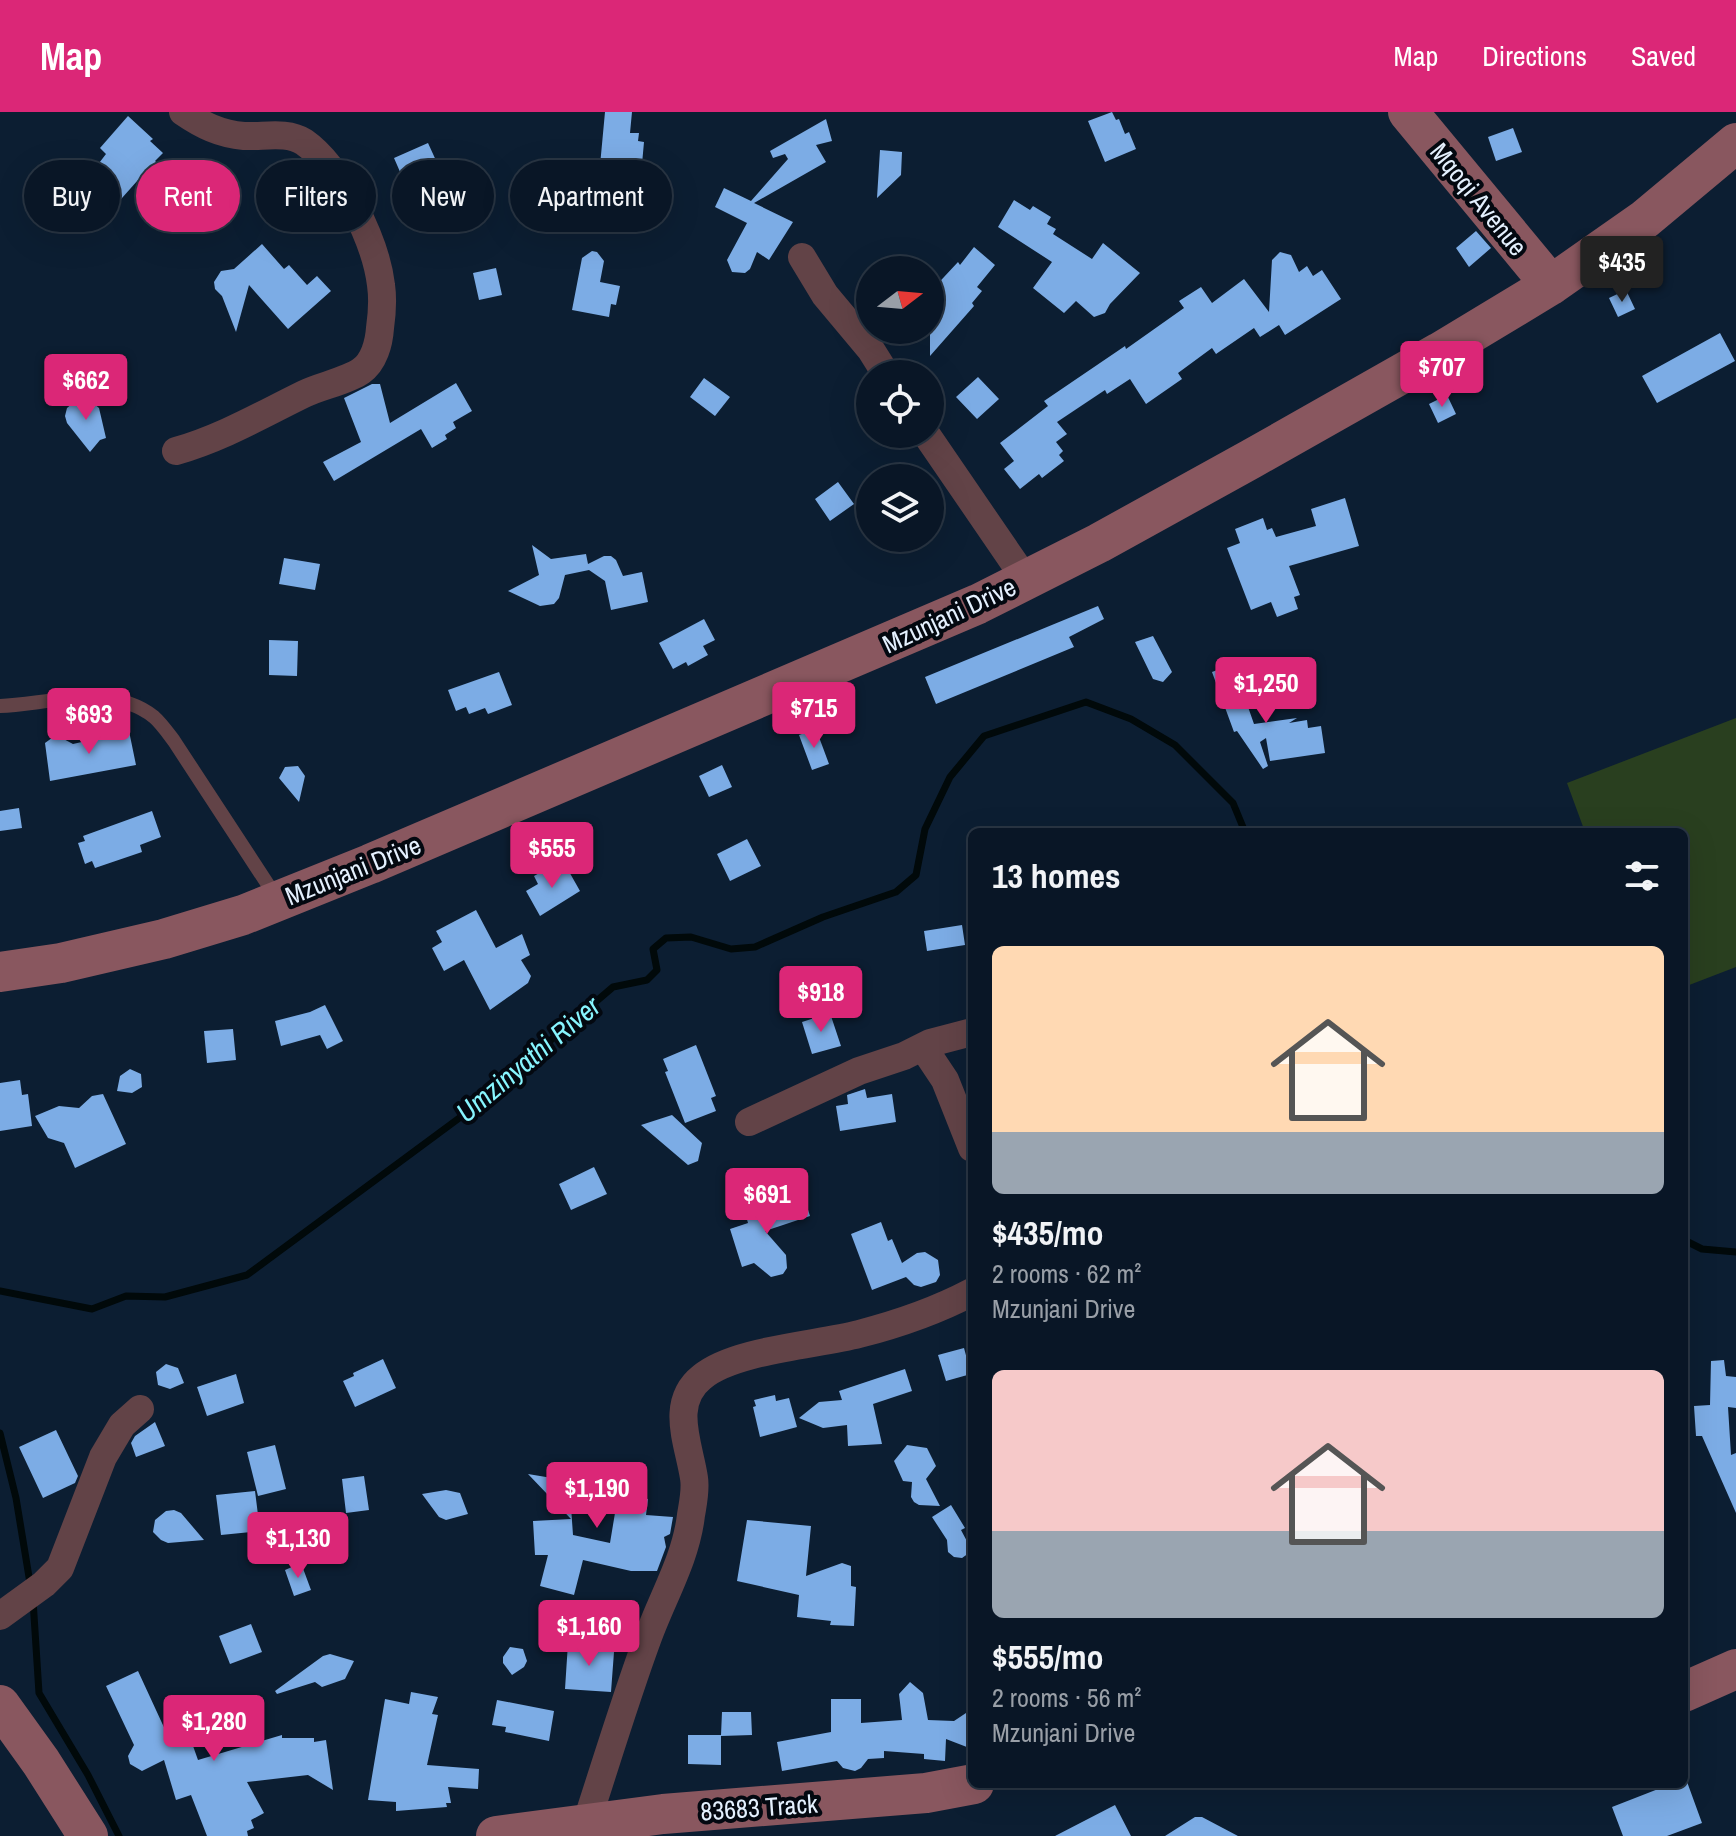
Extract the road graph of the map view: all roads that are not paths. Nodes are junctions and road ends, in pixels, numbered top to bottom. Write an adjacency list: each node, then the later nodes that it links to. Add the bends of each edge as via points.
1 (183, 112): 8 (street, via 227,134 287,136 313,149 343,189 371,248 381,284 382,316 375,350 360,372)
2 (1408, 112): 5 (main road, Mqoqi Avenue)
3 (1736, 143): 5 (main road, Mzunjani Drive, via 1645,219)
4 (802, 257): 6 (street)
5 (1551, 285): 9 (main road, Mzunjani Drive, via 1265,452)
6 (877, 360)
7 (936, 448): 9 (street)
8 (176, 451)
9 (1026, 580): 11 (main road, Mzunjani Drive, via 815,675)
10 (0, 706): 11 (lane, via 89,698 120,701 154,717)
11 (279, 900): 12 (main road, Mzunjani Drive, via 164,939)
12 (0, 972)
13 (968, 1033): 14 (street)
14 (923, 1047): 15 (street); 16 (street, via 945,1080)
15 (749, 1122)
16 (968, 1138)
17 (968, 1294): 24 (street, via 939,1310 859,1334 739,1359 703,1375 690,1389 683,1404 695,1482 690,1525)
18 (140, 1409): 19 (street, via 122,1425 103,1457 60,1568)
19 (0, 1616)
20 (1736, 1669): 21 (main road)
21 (1688, 1690)
22 (0, 1705): 25 (main road)
23 (968, 1785): 24 (main road, 83683 Track)
24 (586, 1824): 26 (main road, 83683 Track)
25 (88, 1836)
26 (496, 1836)

